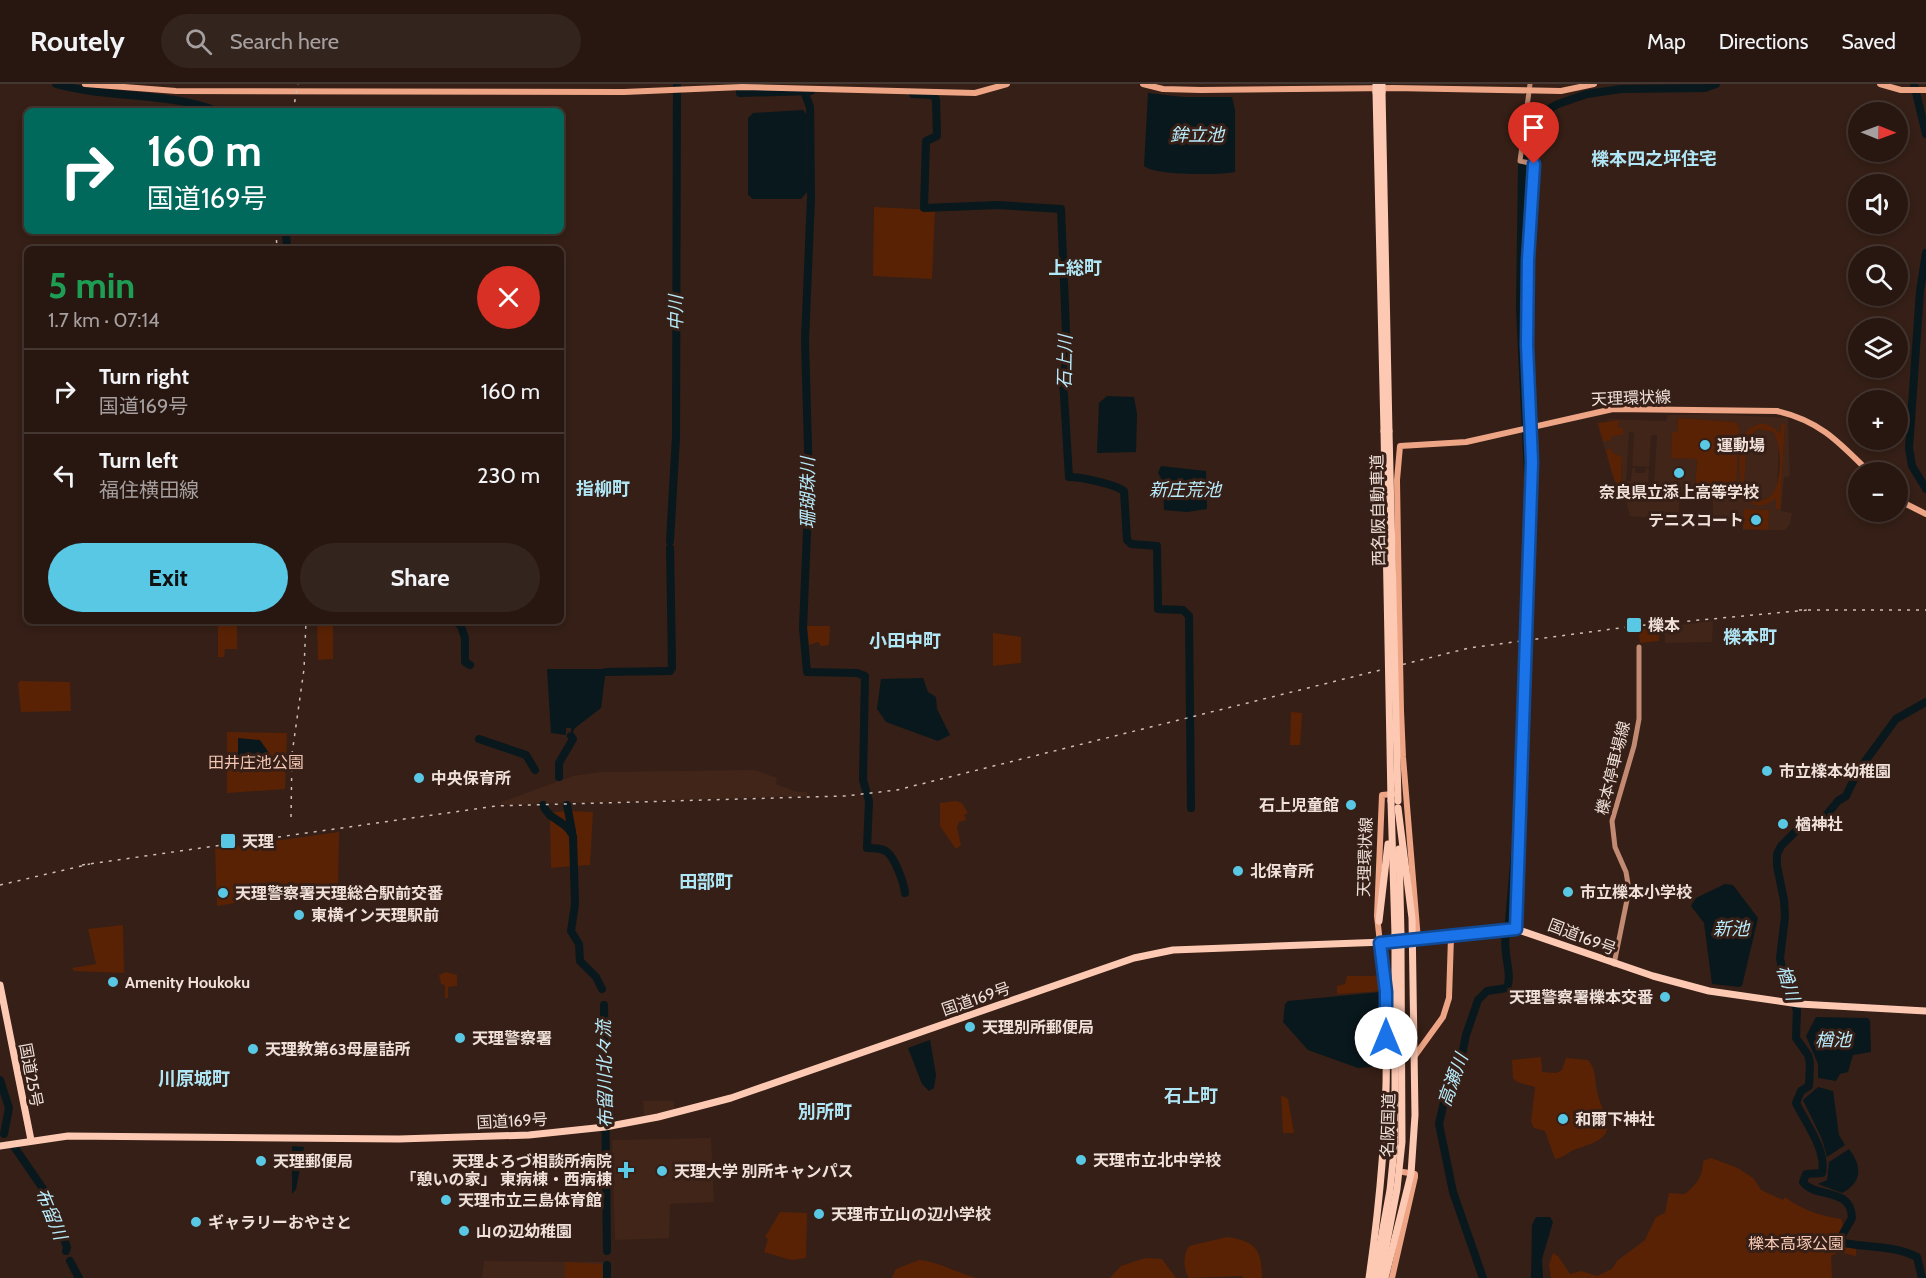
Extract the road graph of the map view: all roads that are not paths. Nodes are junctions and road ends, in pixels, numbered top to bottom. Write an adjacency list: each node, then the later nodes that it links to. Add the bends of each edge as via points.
1 (85, 84): 2 (main road, via 176,91 740,87 975,93)
2 (1008, 84)
3 (1143, 84): 6 (main road, via 1201,90)
4 (1594, 84): 6 (main road, via 1561,91)
5 (1880, 84): 8 (main road)
6 (1529, 87): 9 (main road, via 1520,156 1521,163 1534,164 1528,249)
7 (1379, 88): 15 (highway, 西名阪自動車道, bridge)
8 (1923, 90)
9 (1530, 427): 10 (main road, 天理環状線, via 1613,409 1777,411 1804,418 1829,433); 14 (main road, 天理環状線, bridge, via 1466,442 1400,446 1399,606); 17 (main road)
10 (1859, 462)
11 (1908, 505): 12 (main road)
12 (1926, 514)
13 (1639, 647): 23 (main road, 櫟本停車場線, via 1639,719 1612,821 1613,838 1629,890)
14 (1406, 793): 16 (main road, 天理環状線, via 1382,795); 20 (main road, 天理環状線)
15 (1395, 804): 16 (highway); 18 (highway, 西名阪自動車道); 20 (highway)
16 (1379, 921): 21 (main road, 天理環状線)
17 (1516, 929): 19 (highway, 国道169号); 23 (highway, 国道169号)
18 (1398, 935): 22 (highway, 名阪国道, bridge)
19 (1451, 937): 20 (highway, 国道169号); 26 (main road, via 1449,998 1443,1017)
20 (1415, 940): 21 (highway, 国道169号); 26 (highway)
21 (1380, 943): 27 (highway, 国道169号, via 1153,953 731,1098 606,1127 529,1135 399,1139 86,1135); 31 (highway, via 1386,1019 1385,1171)
22 (1398, 948): 32 (highway, 名阪国道, via 1395,1141); 33 (highway, 名阪国道, via 1402,1142)
23 (1614, 964): 25 (highway, 国道169号, via 1690,987 1752,999)
24 (0, 985): 27 (highway, 国道25号)
25 (1926, 1011)
26 (1414, 1057): 30 (highway)
27 (31, 1140): 28 (highway)
28 (0, 1146)
29 (1403, 1172): 30 (main road)
30 (1411, 1173): 34 (highway); 35 (main road, via 1415,1177)
31 (1369, 1278)
32 (1374, 1278)
33 (1380, 1278)
34 (1385, 1278)
35 (1392, 1278)

